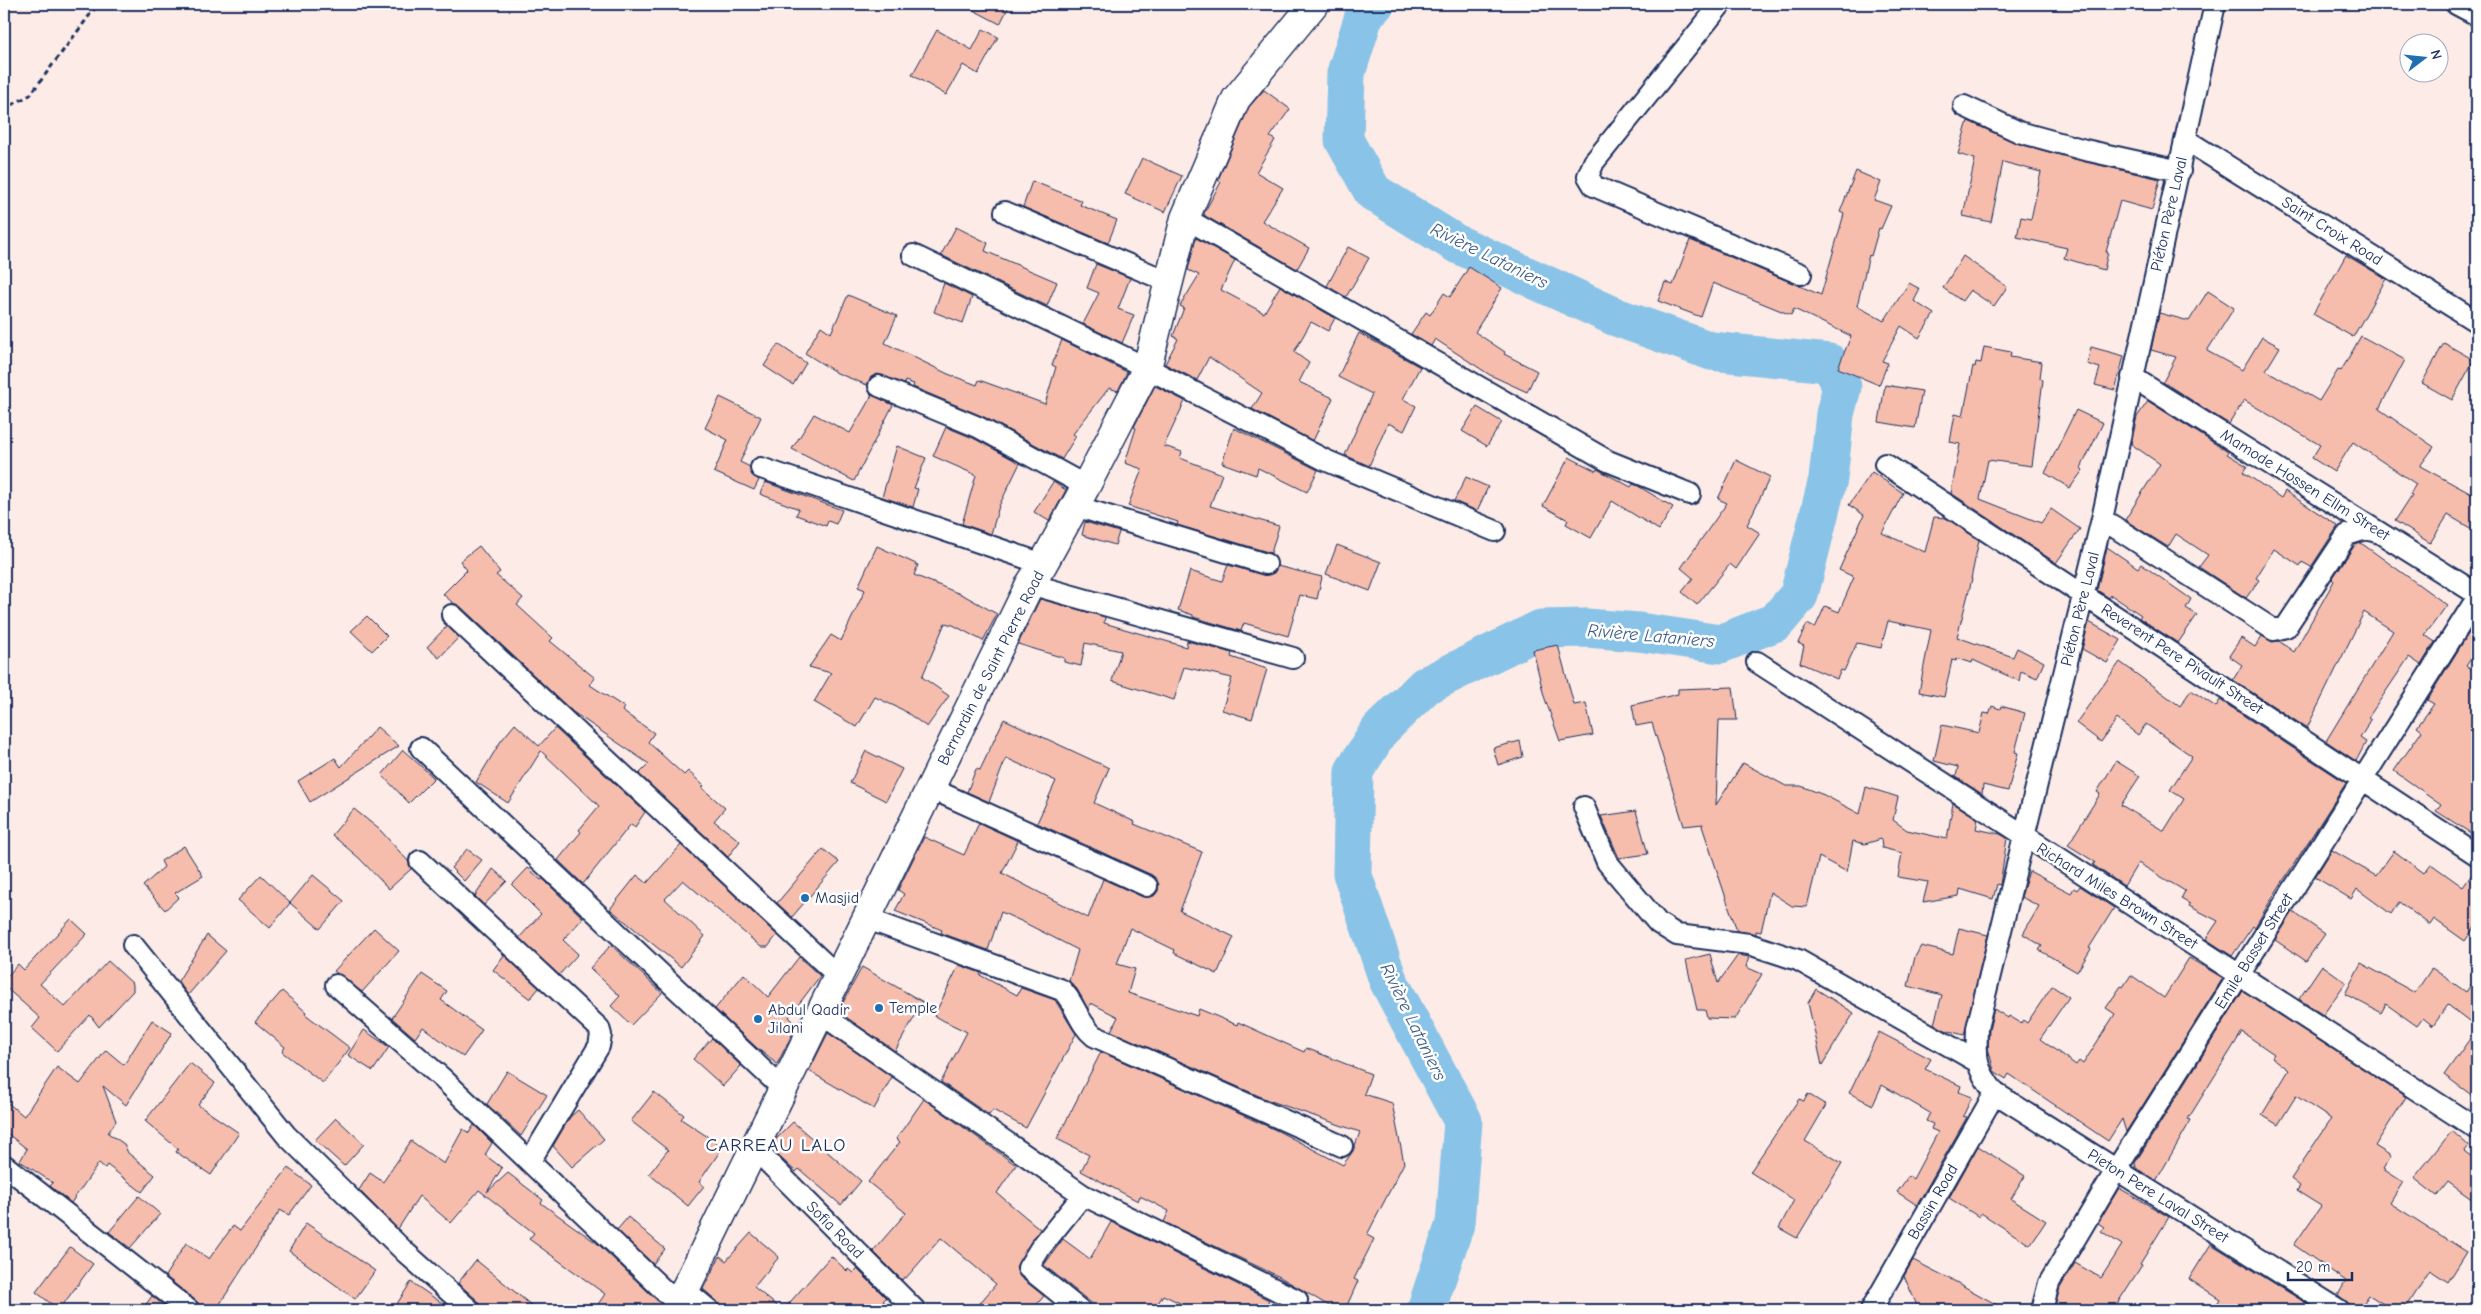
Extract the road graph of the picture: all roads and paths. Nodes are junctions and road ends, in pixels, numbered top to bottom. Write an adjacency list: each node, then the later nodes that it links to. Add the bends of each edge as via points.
1 (98, 4): 8 (path, via 30,95)
2 (1314, 4): 12 (main road, Bernardin de Saint Pierre Road, via 1236,99)
3 (1721, 4): 14 (street, via 1594,162 1588,176 1594,186)
4 (2216, 4): 9 (street)
5 (2456, 4): 6 (street)
6 (2477, 15)
7 (1964, 106): 10 (street, via 2019,132)
8 (4, 109)
9 (2186, 140): 10 (street, Piéton Père Laval); 16 (street, Saint Croix Road)
10 (2180, 171): 18 (street, Piéton Père Laval)
11 (1005, 212): 15 (street)
12 (1185, 218): 15 (main road, Bernardin de Saint Pierre Road); 22 (street, via 1608,461)
13 (913, 255): 17 (street)
14 (1801, 274)
15 (1169, 282): 17 (main road, Bernardin de Saint Pierre Road)
16 (2477, 322)
17 (1147, 368): 23 (main road, Bernardin de Saint Pierre Road); 25 (street, via 1325,460)
18 (2132, 377): 24 (street, Piéton Père Laval); 26 (street, Mamode Hossen Ellm Street)
19 (878, 386): 23 (street, via 978,427)
20 (1885, 464): 29 (street, Reverent Pere Pivault Street)
21 (761, 468): 28 (street)
22 (1690, 494)
23 (1081, 496): 27 (street); 28 (main road, Bernardin de Saint Pierre Road)
24 (2102, 519): 26 (street, via 2274,630 2286,628 2347,535 2366,529); 29 (street, Piéton Père Laval)
25 (1495, 532)
26 (2381, 533): 30 (street, Mamode Hossen Ellm Street)
27 (1266, 564)
28 (1036, 574): 33 (street); 37 (main road, Bernardin de Saint Pierre Road)
29 (2083, 594): 36 (street, Reverent Pere Pivault Street); 39 (street, Piéton Père Laval)
30 (2477, 594)
31 (2477, 598): 36 (street, Emile Basset Street)
32 (452, 616): 46 (street)
33 (1294, 658)
34 (1758, 662): 39 (street, Richard Miles Brown Street)
35 (421, 748): 50 (street)
36 (2363, 778): 40 (street, Reverent Pere Pivault Street); 45 (street, Emile Basset Street)
37 (930, 788): 42 (street); 43 (main road, Bernardin de Saint Pierre Road)
38 (1584, 807): 49 (street, via 1607,862 1658,924 1677,935 1748,944 1798,960)
39 (2024, 837): 45 (street, Richard Miles Brown Street); 49 (street, Piéton Père Laval, via 1977,1028)
40 (2477, 855)
41 (420, 861): 55 (street, via 599,1028 600,1046)
42 (1147, 886)
43 (865, 918): 46 (main road, Bernardin de Saint Pierre Road); 53 (street, via 1062,990 1071,1000 1080,1021 1094,1036)
44 (133, 945): 61 (street, via 286,1135 406,1253)
45 (2240, 974): 52 (street, Richard Miles Brown Street); 57 (street, Emile Basset Street)
46 (838, 977): 48 (main road, Bernardin de Saint Pierre Road)
47 (336, 985): 55 (street)
48 (821, 1014): 50 (main road, Bernardin de Saint Pierre Road); 58 (street)
49 (1979, 1068): 51 (street, Pieton Pere Laval Street)
50 (784, 1090): 54 (main road, Bernardin de Saint Pierre Road)
51 (1995, 1093): 57 (street, Pieton Pere Laval Street); 66 (street, Bassin Road)
52 (2477, 1129)
53 (1342, 1146)
54 (755, 1149): 59 (main road, Bernardin de Saint Pierre Road); 63 (street, Sofia Road)
55 (530, 1161): 59 (street)
56 (4, 1165): 60 (street)
57 (2116, 1170): 67 (street, Emile Basset Street, via 2049,1283); 68 (street, Pieton Pere Laval Street)
58 (1083, 1195): 64 (street, via 1028,1268); 65 (street, via 1297,1300)
59 (680, 1302): 62 (street)
60 (189, 1310)
61 (470, 1310)
62 (709, 1310)
63 (915, 1310)
64 (1080, 1310)
65 (1294, 1310)
66 (1871, 1310)
67 (2042, 1310)
68 (2339, 1310)

